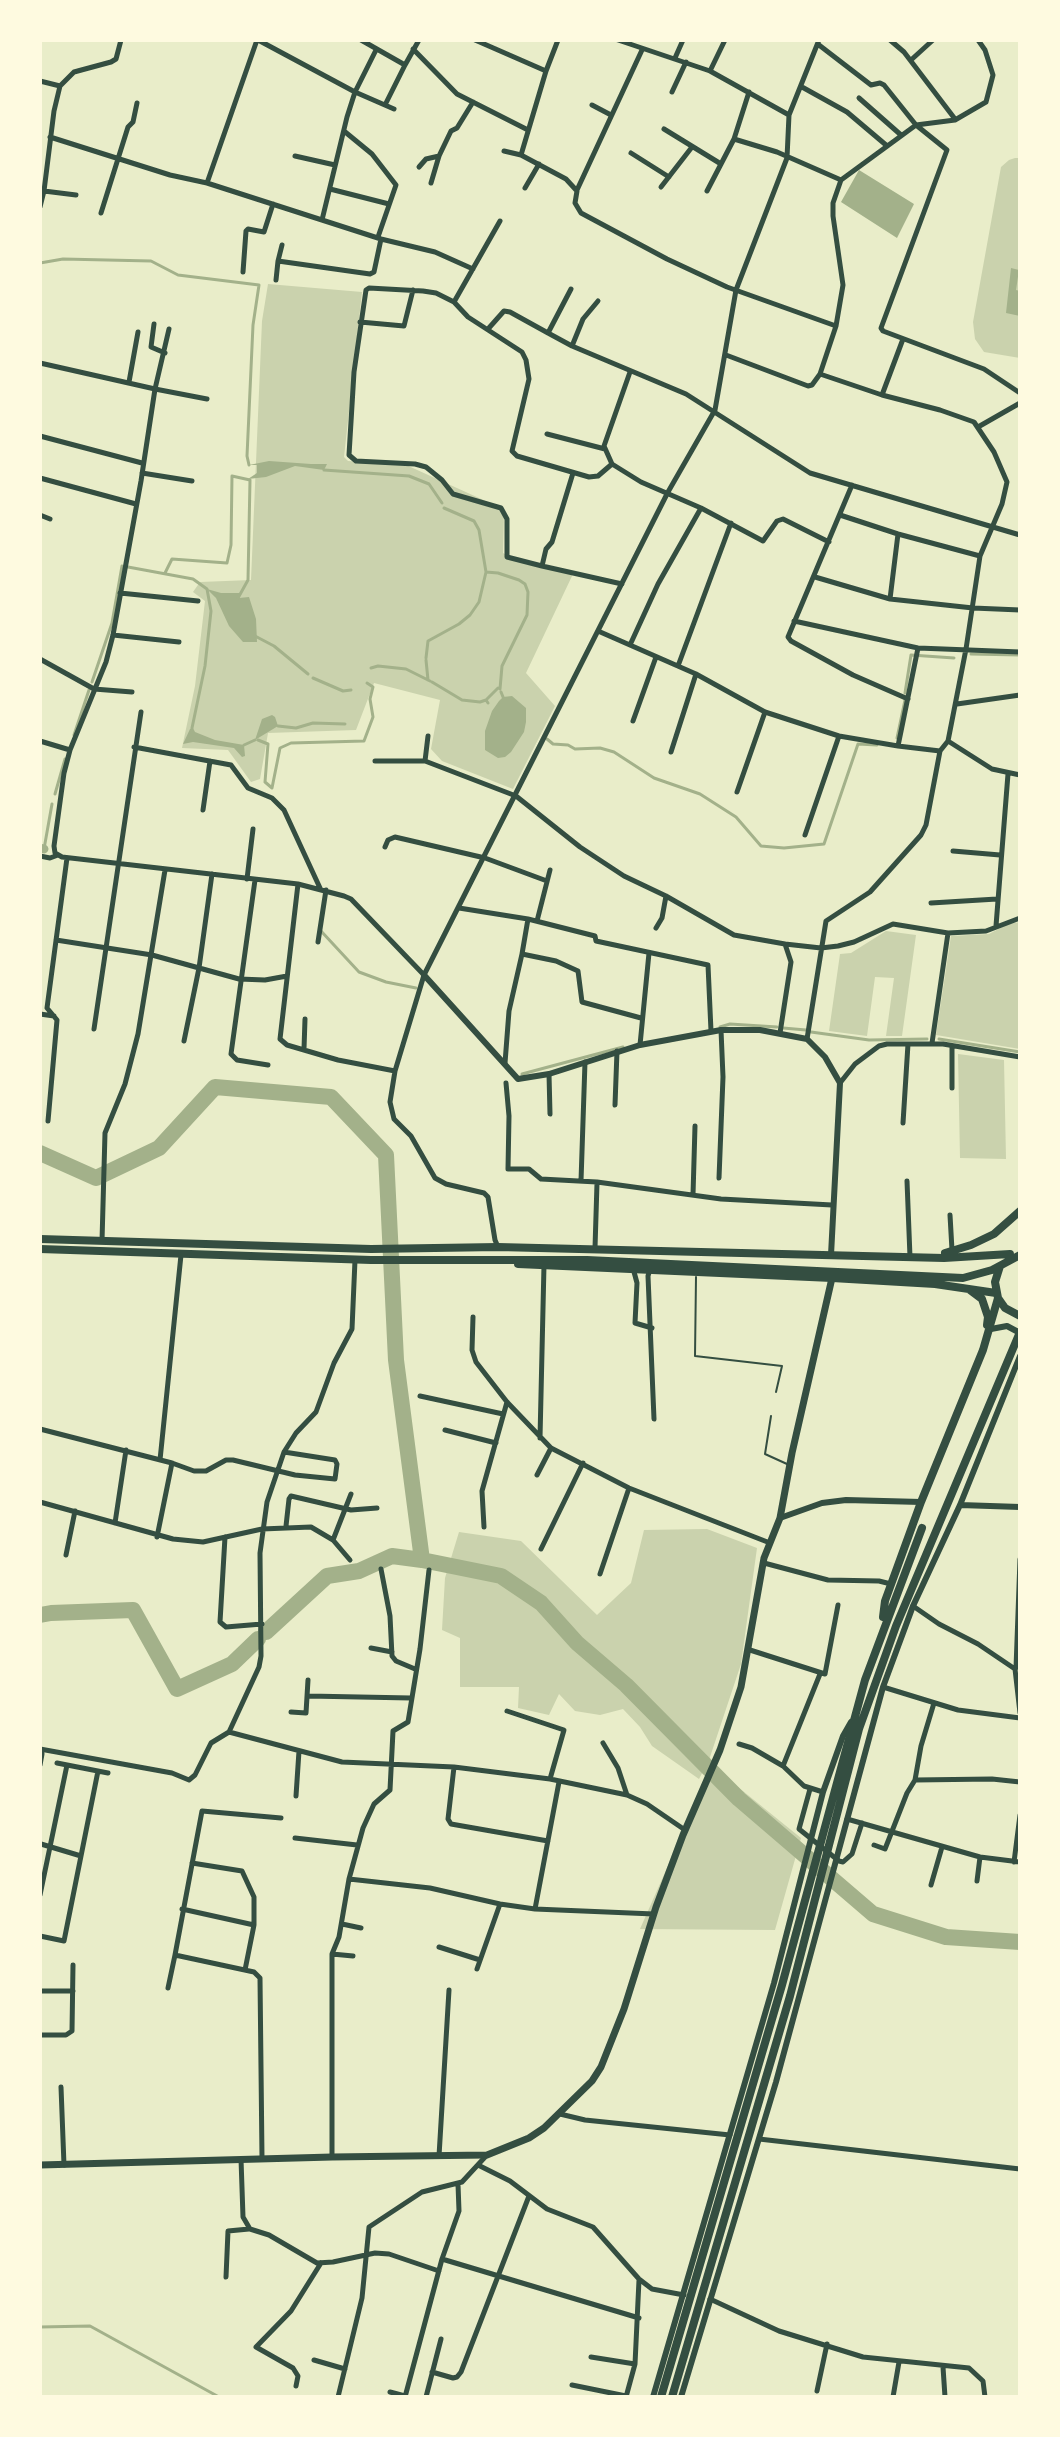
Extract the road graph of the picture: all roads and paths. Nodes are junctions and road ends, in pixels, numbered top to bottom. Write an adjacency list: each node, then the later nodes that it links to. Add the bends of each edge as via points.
1 (121, 40): 24 (street, via 116,59 74,72)
2 (258, 40): 26 (street); 60 (street)
3 (361, 40): 15 (street)
4 (419, 40): 14 (street)
5 (475, 40): 21 (street)
6 (558, 40): 21 (street)
7 (618, 40): 16 (street)
8 (683, 40): 17 (street)
9 (725, 40): 22 (street)
10 (890, 40): 18 (street)
11 (933, 40): 18 (street)
12 (978, 40): 37 (street, via 992,84 986,102)
13 (819, 43): 25 (street); 38 (street, via 871,85 884,85)
14 (413, 49): 20 (street); 30 (street, via 457,94)
15 (376, 50): 20 (street); 26 (street)
16 (642, 50): 17 (street); 35 (street)
17 (675, 58): 19 (street)
18 (911, 60): 37 (street)
19 (686, 62): 22 (street); 27 (street)
20 (405, 65): 32 (street)
21 (546, 71): 41 (street)
22 (710, 71): 28 (street)
23 (40, 81): 24 (street)
24 (60, 86): 43 (street)
25 (802, 87): 36 (street); 45 (street, via 847,112)
26 (355, 92): 32 (street); 40 (street)
27 (672, 92)
28 (749, 92): 36 (street); 44 (street)
29 (859, 98): 42 (street)
30 (473, 102): 41 (street); 51 (street)
31 (137, 103): 53 (street)
32 (385, 105): 34 (street)
33 (592, 105): 35 (street)
34 (394, 109)
35 (611, 115): 65 (street)
36 (789, 115): 52 (street)
37 (955, 120): 38 (street)
38 (916, 125): 42 (street); 93 (street, via 946,147 947,154 880,325)
39 (664, 129): 46 (street)
40 (344, 131): 56 (street); 70 (street, via 372,154 396,185)
41 (528, 131): 49 (street)
42 (901, 135): 45 (street)
43 (50, 137): 53 (street); 67 (street)
44 (734, 139): 52 (street); 55 (street)
45 (886, 145): 59 (street)
46 (692, 147): 55 (street); 58 (street)
47 (504, 151): 49 (street)
48 (631, 153): 58 (street)
49 (521, 155): 54 (street)
50 (295, 156): 56 (street)
51 (439, 156): 57 (street); 61 (street)
52 (787, 158): 59 (street); 83 (street)
53 (120, 159): 60 (street); 72 (street)
54 (539, 164): 63 (street); 65 (street)
55 (721, 164): 66 (street)
56 (335, 165): 64 (street)
57 (419, 167)
58 (669, 177): 62 (street)
59 (841, 180): 88 (street, via 833,203 843,285)
60 (207, 183): 69 (street)
61 (431, 183)
62 (661, 187)
63 (525, 188)
64 (330, 189): 70 (street); 73 (street)
65 (577, 191): 83 (street, via 575,203 581,213)
66 (707, 191)
67 (42, 195): 68 (street); 71 (street)
68 (76, 195)
69 (273, 204): 73 (street); 79 (street, via 264,232 246,231)
70 (389, 204): 75 (street)
71 (40, 207)
72 (101, 213)
73 (322, 220): 75 (street)
74 (500, 221): 78 (street)
75 (380, 238): 77 (street, via 372,274); 78 (street, via 435,252)
76 (282, 245): 77 (street)
77 (278, 261): 80 (street)
78 (473, 269): 85 (street)
79 (243, 272)
80 (276, 280)
81 (571, 289): 92 (street)
82 (413, 290): 85 (street); 86 (street, via 369,288); 86 (street, via 404,326)
83 (736, 290): 88 (street); 96 (street)
84 (598, 301): 94 (street)
85 (454, 302): 90 (street)
86 (360, 322): 130 (street, via 350,459 426,467 453,494 501,508 507,519 507,557)
87 (154, 324): 95 (street, via 151,347)
88 (836, 326): 99 (street)
89 (169, 329): 95 (street)
90 (488, 329): 92 (street, via 500,312 510,312); 114 (street, via 522,352 528,369 512,451)
91 (138, 332): 100 (street)
92 (548, 333): 94 (street)
93 (903, 339): 102 (street, via 984,369); 103 (street)
94 (572, 346): 98 (street)
95 (165, 353): 101 (street)
96 (726, 355): 99 (street, via 808,386); 106 (street)
97 (40, 363): 100 (street)
98 (630, 372): 106 (street); 110 (street)
99 (820, 374): 103 (street)
100 (129, 382): 101 (street)
101 (155, 389): 104 (street); 111 (street)
102 (1020, 393)
103 (882, 395): 107 (street, via 940,410)
104 (207, 399)
105 (1020, 403): 107 (street)
106 (715, 410): 117 (street, via 810,473); 118 (street)
107 (978, 427): 125 (street, via 1007,482)
108 (547, 434): 110 (street)
109 (40, 436): 111 (street)
110 (605, 449): 112 (street)
111 (142, 463): 113 (street)
112 (612, 464): 114 (street, via 594,477); 118 (street)
113 (142, 473): 116 (street); 119 (street)
114 (573, 473): 130 (street)
115 (40, 478): 119 (street)
116 (192, 481)
117 (852, 485): 122 (street); 125 (street)
118 (668, 492): 120 (street); 132 (street)
119 (136, 504): 133 (street)
120 (701, 508): 124 (street); 142 (street)
121 (40, 515): 123 (street)
122 (840, 515): 126 (street); 128 (street)
123 (50, 519)
124 (731, 523): 128 (street, via 763,541 783,519); 148 (street)
125 (994, 527): 127 (street); 129 (street)
126 (898, 534): 129 (street); 134 (street)
127 (1020, 535)
128 (829, 542): 131 (street)
129 (980, 556): 136 (street)
130 (542, 566): 132 (street)
131 (815, 577): 134 (street); 138 (street)
132 (622, 584): 139 (street)
133 (120, 593): 135 (street); 140 (street)
134 (890, 599): 136 (street)
135 (198, 601)
136 (973, 608): 137 (street); 144 (street)
137 (1020, 610)
138 (794, 621): 143 (street); 153 (street, via 791,641)
139 (598, 631): 142 (street); 173 (street)
140 (113, 635): 141 (street); 150 (street)
141 (179, 642)
142 (630, 645): 146 (street)
143 (918, 648): 144 (street); 153 (street)
144 (966, 649): 145 (street); 154 (street)
145 (1020, 652)
146 (656, 657): 148 (street); 157 (street)
147 (40, 659): 150 (street)
148 (678, 666): 149 (street)
149 (696, 674): 156 (street); 166 (street)
150 (94, 689): 151 (street); 164 (street)
151 (132, 692)
152 (1020, 695): 154 (street)
153 (908, 699): 162 (street)
154 (957, 704): 161 (street)
155 (141, 712): 163 (street)
156 (765, 712): 159 (street); 172 (street)
157 (633, 721)
158 (428, 736): 169 (street)
159 (839, 736): 162 (street); 176 (street)
160 (40, 741): 164 (street)
161 (948, 741): 165 (street); 170 (street)
162 (898, 746): 165 (street)
163 (134, 747): 167 (street); 184 (street)
164 (70, 750): 179 (street, via 54,846)
165 (940, 751): 207 (street, via 921,835 870,892 826,921)
166 (671, 752)
167 (210, 761): 174 (street); 192 (street, via 231,765 248,788 279,803)
168 (375, 761): 169 (street)
169 (425, 761): 173 (street)
170 (1008, 774): 171 (street); 180 (street)
171 (1020, 775)
172 (737, 792)
173 (516, 796): 183 (street); 193 (street, via 580,847)
174 (203, 810)
175 (253, 829): 188 (street)
176 (805, 835)
177 (385, 847): 183 (street, via 395,837)
178 (953, 851): 180 (street)
179 (58, 855): 181 (street); 182 (street)
180 (1000, 855): 194 (street)
181 (40, 856)
182 (67, 858): 184 (street); 203 (street)
183 (485, 858): 190 (street); 196 (street)
184 (120, 864): 185 (street); 206 (street)
185 (165, 870): 187 (street); 210 (street)
186 (550, 870): 190 (street)
187 (212, 874): 188 (street); 211 (street)
188 (247, 879): 189 (street)
189 (255, 880): 191 (street); 214 (street)
190 (547, 881): 199 (street)
191 (298, 884): 192 (street); 213 (street)
192 (323, 889): 204 (street); 212 (street, via 351,899)
193 (666, 896): 201 (street); 205 (street, via 734,935)
194 (997, 899): 195 (street); 200 (street)
195 (931, 903)
196 (459, 908): 198 (street); 212 (street)
197 (1020, 918): 200 (street)
198 (528, 919): 199 (street); 209 (street)
199 (537, 921): 208 (street)
200 (996, 926): 202 (street)
201 (656, 928)
202 (948, 933): 207 (street, via 893,924 854,942); 225 (street)
203 (56, 940): 206 (street); 216 (street, via 47,1008)
204 (318, 942)
205 (785, 944): 207 (street); 222 (street, via 791,962)
206 (108, 946): 210 (street); 219 (street)
207 (821, 948): 223 (street)
208 (649, 953): 217 (street); 221 (street, via 709,966)
209 (522, 954): 217 (street, via 578,971 582,1002); 233 (street, via 509,1011)
210 (152, 955): 211 (street); 254 (street, via 125,1084 106,1128)
211 (199, 968): 214 (street); 224 (street)
212 (424, 975): 233 (street); 235 (street)
213 (287, 976): 214 (street); 229 (street, via 280,1039)
214 (239, 979): 234 (street, via 232,1057)
215 (40, 1014): 216 (street)
216 (55, 1016): 242 (street)
217 (641, 1018): 227 (street)
218 (305, 1019): 229 (street)
219 (94, 1029)
220 (721, 1030): 221 (street); 222 (street); 245 (street)
221 (711, 1031): 227 (street)
222 (780, 1033): 223 (street)
223 (807, 1039): 238 (street)
224 (184, 1041)
225 (932, 1043): 226 (street); 228 (street)
226 (908, 1044): 238 (street, via 879,1046); 243 (street)
227 (640, 1045): 230 (street)
228 (952, 1046): 231 (street); 239 (street)
229 (304, 1049): 235 (street)
230 (617, 1051): 232 (street); 240 (street)
231 (1020, 1057)
232 (585, 1062): 236 (street); 246 (street)
233 (505, 1063): 236 (street, via 518,1079)
234 (268, 1065)
235 (395, 1071): 255 (street, via 390,1102 394,1119 411,1136 435,1178 488,1197)
236 (549, 1074): 241 (street)
237 (506, 1083): 246 (street, via 508,1169 529,1169 541,1179)
238 (840, 1083): 250 (street)
239 (952, 1088)
240 (615, 1105)
241 (550, 1114)
242 (48, 1121)
243 (903, 1123)
244 (695, 1126): 249 (street)
245 (719, 1178)
246 (581, 1181): 248 (street)
247 (907, 1181): 262 (street)
248 (597, 1182): 249 (street); 257 (street)
249 (693, 1195): 250 (street)
250 (832, 1205): 260 (street)
251 (1020, 1211): 261 (highway, via 994,1234)
252 (950, 1215): 261 (street)
253 (40, 1239): 254 (highway)
254 (102, 1241): 255 (highway)
255 (498, 1247): 257 (highway)
256 (40, 1249): 259 (highway)
257 (595, 1249): 260 (highway)
258 (1017, 1251): 261 (highway); 263 (highway, via 992,1270 963,1278); 272 (highway, via 996,1271)
259 (181, 1255): 264 (highway); 293 (street)
260 (831, 1255): 262 (highway)
261 (950, 1255): 262 (highway); 270 (highway)
262 (913, 1257)
263 (495, 1258): 264 (highway); 265 (highway)
264 (355, 1259): 292 (street, via 352,1329 316,1412)
265 (544, 1265): 266 (highway); 288 (street)
266 (633, 1268): 267 (highway); 275 (street, via 635,1323)
267 (650, 1269): 268 (highway); 275 (street)
268 (695, 1271): 269 (highway); 280 (lane, via 695,1356 782,1366)
269 (832, 1278): 270 (highway); 296 (main road)
270 (945, 1286): 271 (highway)
271 (967, 1289): 272 (highway); 278 (highway, via 977,1294 988,1317)
272 (997, 1295): 273 (highway, via 1005,1308); 276 (highway)
273 (1020, 1316)
274 (473, 1317): 282 (street, via 476,1362)
275 (652, 1328): 285 (street)
276 (991, 1329): 277 (street, via 1007,1326); 278 (highway)
277 (1020, 1332): 338 (highway, via 896,1626)
278 (983, 1350): 302 (highway)
279 (1020, 1356): 303 (street)
280 (776, 1392)
281 (420, 1396): 283 (street)
282 (507, 1402): 283 (street); 288 (street)
283 (503, 1414): 289 (street)
284 (771, 1416): 296 (lane, via 765,1454)
285 (654, 1419)
286 (40, 1429): 291 (street)
287 (445, 1430): 289 (street)
288 (540, 1439): 290 (street)
289 (496, 1443): 311 (street, via 481,1497)
290 (551, 1448): 295 (street); 298 (street)
291 (126, 1450): 293 (street); 309 (street)
292 (284, 1452): 297 (street); 297 (street, via 335,1460 335,1479)
293 (160, 1460): 294 (street)
294 (172, 1463): 297 (street, via 200,1472 233,1460); 314 (street)
295 (583, 1463): 299 (street); 318 (street)
296 (790, 1465): 308 (main road)
297 (277, 1471): 313 (street)
298 (537, 1475)
299 (629, 1488): 317 (street); 325 (street)
300 (351, 1494): 305 (street)
301 (40, 1502): 307 (street)
302 (921, 1502): 308 (street, via 834,1501); 326 (highway)
303 (960, 1505): 304 (street); 328 (street)
304 (1020, 1507)
305 (345, 1508): 306 (street); 310 (street, via 291,1496); 316 (street)
306 (377, 1508)
307 (75, 1511): 309 (street); 319 (street)
308 (780, 1518): 317 (main road)
309 (115, 1523): 314 (street)
310 (286, 1526): 313 (street); 316 (street, via 311,1527)
311 (484, 1527)
312 (922, 1528): 330 (highway)
313 (262, 1529): 315 (street); 329 (street)
314 (157, 1537): 315 (street, via 203,1542)
315 (225, 1537): 329 (street, via 221,1624)
316 (333, 1540): 321 (street)
317 (770, 1543): 322 (main road)
318 (541, 1549)
319 (66, 1555)
320 (1020, 1559): 335 (street)
321 (350, 1560)
322 (764, 1563): 326 (street, via 828,1580); 332 (main road)
323 (381, 1569): 333 (street)
324 (429, 1570): 334 (street)
325 (600, 1574)
326 (892, 1584): 330 (highway)
327 (838, 1605): 336 (street, via 828,1673)
328 (913, 1606): 335 (street); 338 (street)
329 (262, 1624): 346 (street, via 259,1667)
330 (881, 1634): 345 (highway)
331 (371, 1648): 333 (street)
332 (750, 1650): 336 (street); 372 (main road, via 720,1750)
333 (392, 1652): 334 (street, via 393,1659)
334 (415, 1669): 340 (street)
335 (1015, 1669): 344 (street)
336 (820, 1674): 355 (street)
337 (308, 1680): 339 (street)
338 (879, 1684): 341 (street); 369 (street); 371 (highway)
339 (308, 1696): 340 (street); 343 (street, via 305,1714)
340 (411, 1698): 354 (street, via 407,1724 393,1731)
341 (934, 1703): 344 (street); 360 (street)
342 (507, 1711): 359 (street, via 564,1730)
343 (291, 1712)
344 (1020, 1715)
345 (853, 1718): 364 (street); 371 (highway)
346 (229, 1732): 349 (street); 350 (street, via 211,1743 189,1780)
347 (603, 1743): 365 (street)
348 (739, 1744): 355 (street)
349 (299, 1751): 354 (street, via 342,1762); 366 (street)
350 (42, 1752): 352 (street)
351 (57, 1763): 353 (street)
352 (40, 1765)
353 (67, 1765): 357 (street); 379 (street)
354 (393, 1766): 356 (street); 377 (street, via 388,1794 369,1811)
355 (783, 1766): 363 (street)
356 (454, 1767): 359 (street); 375 (street, via 451,1824)
357 (98, 1771): 358 (street); 381 (street)
358 (108, 1773)
359 (550, 1779): 361 (street)
360 (915, 1780): 362 (street); 373 (street)
361 (559, 1782): 365 (street); 375 (street)
362 (1020, 1782)
363 (810, 1789): 364 (street); 370 (street, via 799,1829 839,1861 852,1854)
364 (823, 1792): 371 (street)
365 (627, 1795): 372 (street)
366 (296, 1796)
367 (1020, 1815): 383 (street)
368 (281, 1818): 384 (street, via 202,1811)
369 (847, 1819): 370 (street); 398 (street)
370 (862, 1823): 373 (street)
371 (824, 1827): 398 (highway)
372 (685, 1830): 392 (main road)
373 (892, 1833): 378 (street, via 885,1849); 380 (street)
374 (295, 1838): 377 (street)
375 (548, 1841): 391 (street)
376 (41, 1844): 379 (street)
377 (357, 1845): 385 (street)
378 (874, 1845)
379 (51, 1846): 381 (street); 388 (street)
380 (942, 1847): 382 (street); 387 (street)
381 (81, 1856): 396 (street, via 64,1941)
382 (980, 1857): 383 (street); 386 (street)
383 (1017, 1862)
384 (192, 1863): 390 (street); 394 (street, via 242,1871 254,1897)
385 (349, 1879): 389 (street, via 430,1888); 393 (street)
386 (977, 1881)
387 (931, 1885)
388 (40, 1895)
389 (500, 1904): 391 (street); 402 (street)
390 (182, 1909): 394 (street); 400 (street)
391 (535, 1909): 392 (street)
392 (654, 1914): 416 (main road, via 601,2067)
393 (342, 1924): 395 (street); 399 (street)
394 (254, 1925): 405 (street)
395 (361, 1928)
396 (40, 1936)
397 (439, 1947): 402 (street)
398 (797, 1948): 406 (highway); 407 (highway); 412 (street)
399 (332, 1954): 401 (street); 421 (street)
400 (175, 1955): 405 (street); 408 (street)
401 (353, 1956)
402 (480, 1960): 404 (street)
403 (73, 1965): 411 (street)
404 (477, 1969)
405 (245, 1970): 422 (street, via 260,1978)
406 (796, 1972): 412 (highway); 413 (highway)
407 (778, 1984): 417 (street); 459 (highway)
408 (168, 1988)
409 (449, 1990): 420 (street)
410 (40, 1991): 411 (street)
411 (73, 1991): 414 (street, via 71,2033)
412 (798, 1995): 413 (highway); 418 (street)
413 (786, 2010): 460 (highway)
414 (40, 2035)
415 (61, 2087): 425 (street)
416 (560, 2114): 417 (street); 419 (main road, via 529,2138)
417 (731, 2135): 438 (street)
418 (759, 2139): 427 (street); 439 (street)
419 (487, 2155): 420 (main road); 426 (street)
420 (439, 2156): 421 (main road)
421 (332, 2157): 422 (main road)
422 (262, 2158): 423 (main road)
423 (241, 2159): 425 (main road); 430 (street, via 243,2217)
424 (40, 2165): 425 (main road)
425 (64, 2165)
426 (478, 2165): 428 (street); 429 (street)
427 (1020, 2169)
428 (458, 2184): 431 (street, via 422,2192 372,2224); 432 (street, via 460,2205)
429 (529, 2196): 435 (street); 437 (street, via 600,2232)
430 (250, 2229): 433 (street); 436 (street, via 228,2231)
431 (366, 2256): 433 (street); 434 (street, via 392,2254); 448 (street)
432 (442, 2259): 434 (street); 435 (street)
433 (321, 2263): 451 (street, via 291,2311 256,2347 293,2368)
434 (439, 2271): 456 (street)
435 (496, 2276): 440 (street); 449 (street, via 461,2372 453,2378)
436 (226, 2277)
437 (639, 2279): 438 (street, via 652,2289); 440 (street)
438 (684, 2295): 458 (street)
439 (710, 2299): 442 (street, via 779,2331); 461 (street)
440 (639, 2318): 446 (street)
441 (441, 2339): 449 (street)
442 (827, 2344): 445 (street); 452 (street)
443 (591, 2357): 446 (street)
444 (314, 2360): 448 (street)
445 (899, 2362): 447 (street); 462 (street)
446 (635, 2364): 454 (street)
447 (943, 2367): 463 (street); 464 (street, via 974,2371 983,2381)
448 (345, 2369): 455 (street)
449 (432, 2372): 457 (street)
450 (572, 2385): 454 (street)
451 (296, 2386)
452 (817, 2391)
453 (390, 2392): 456 (street)
454 (626, 2396)
455 (338, 2397)
456 (405, 2397)
457 (426, 2397)
458 (653, 2397)
459 (661, 2397)
460 (672, 2397)
461 (681, 2397)
462 (893, 2397)
463 (945, 2397)
464 (985, 2397)

